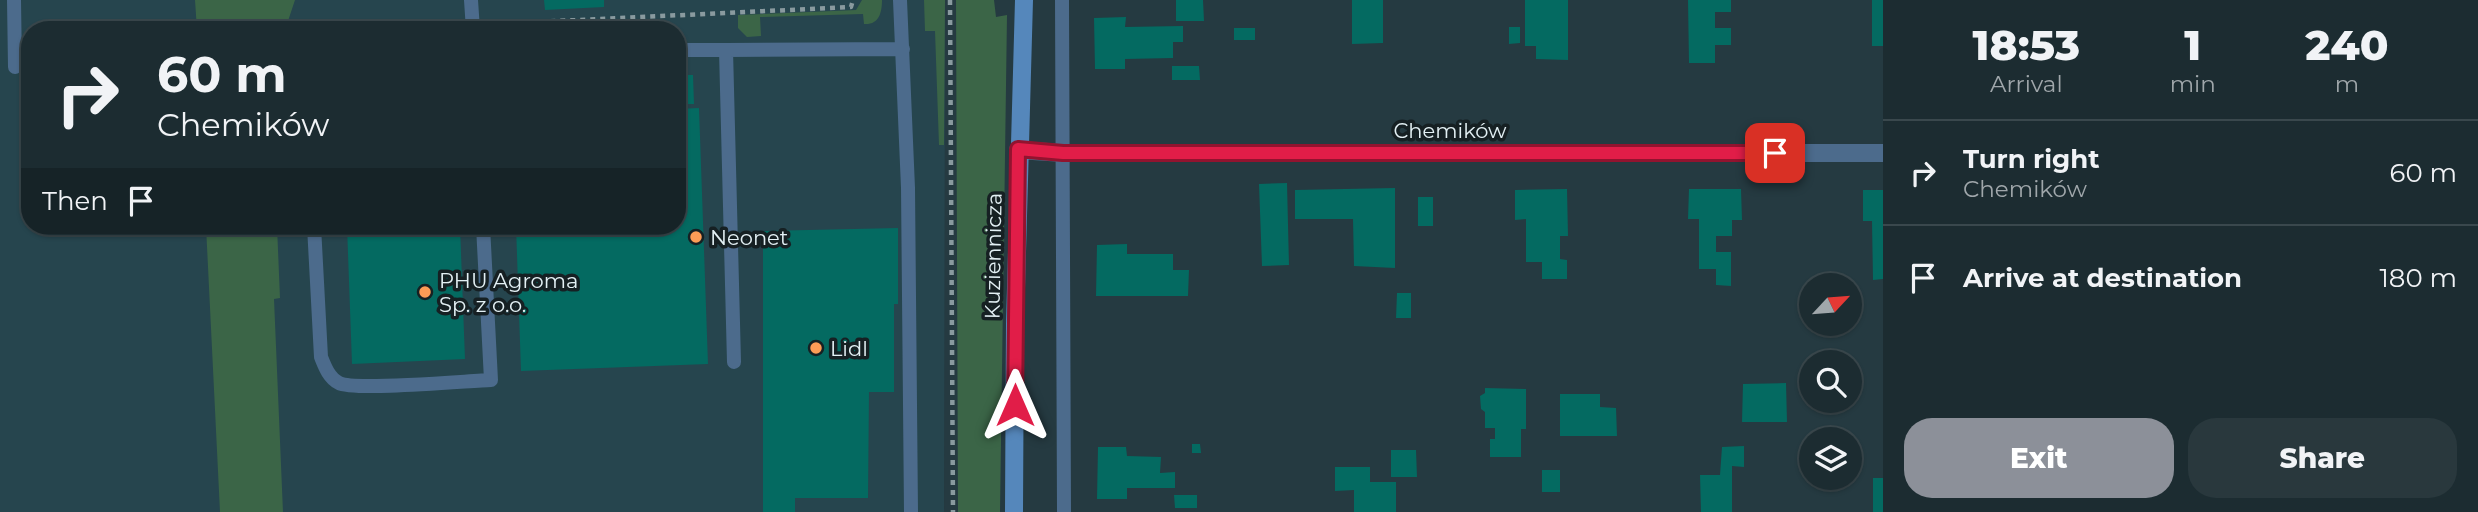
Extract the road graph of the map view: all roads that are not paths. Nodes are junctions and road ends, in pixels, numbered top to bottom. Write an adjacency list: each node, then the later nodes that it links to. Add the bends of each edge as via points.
1 (13, 0): 10 (lane)
2 (471, 0): 6 (lane)
3 (900, 0): 7 (lane)
4 (1024, 0): 11 (main road, Kuziennicza)
5 (1062, 0): 12 (lane)
6 (472, 21)
7 (903, 49): 9 (lane); 17 (lane)
8 (686, 50): 9 (lane)
9 (726, 50): 16 (lane)
10 (15, 67)
11 (1018, 149): 12 (street, Chemików); 18 (main road, Kuziennicza)
12 (1063, 153): 13 (street, Chemików); 19 (lane)
13 (1883, 153)
14 (314, 235): 15 (lane, via 321,357 327,372 340,384 366,386 491,380)
15 (483, 235)
16 (734, 362)
17 (911, 512)
18 (1014, 512)
19 (1064, 512)

